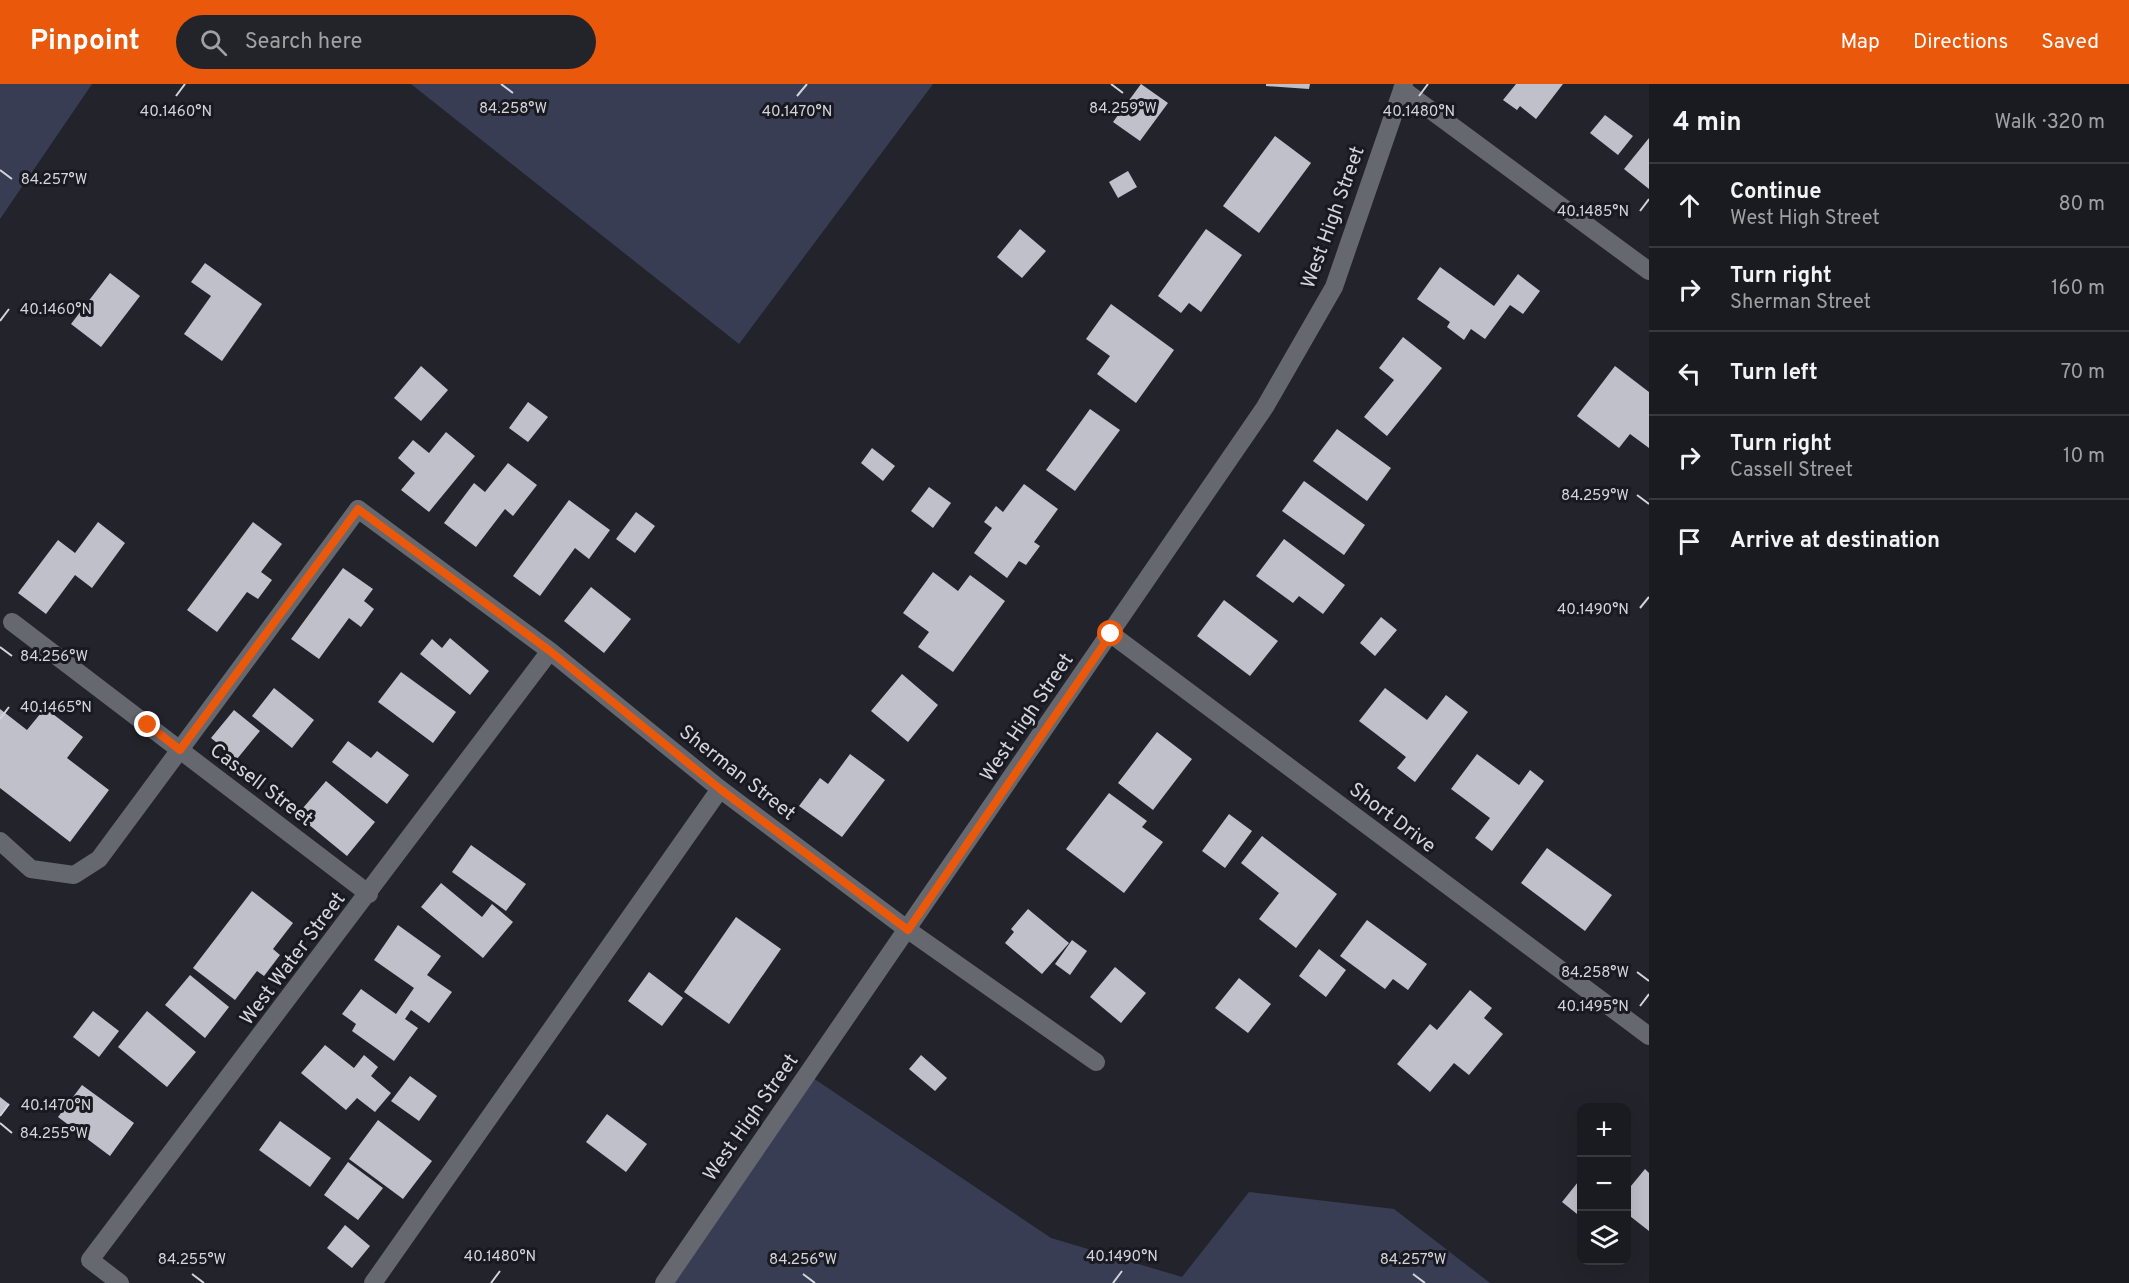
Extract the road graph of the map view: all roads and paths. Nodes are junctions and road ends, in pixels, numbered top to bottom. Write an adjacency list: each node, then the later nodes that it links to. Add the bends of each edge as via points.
1 (1403, 87): 2 (street); 4 (street, West High Street, via 1334,287 1264,407)
2 (1649, 271)
3 (12, 622): 6 (street, Cassell Street)
4 (1111, 634): 10 (street, West High Street); 11 (street, Short Drive)
5 (550, 651): 6 (street, Sherman Street, via 358,509); 7 (street, Sherman Street); 9 (street, West Water Street)
6 (180, 750): 8 (street, via 99,859 74,875 31,869); 9 (street, Cassell Street)
7 (720, 789): 10 (street, Sherman Street); 14 (street)
8 (0, 841)
9 (369, 894): 13 (street, West Water Street, via 90,1260)
10 (908, 930): 12 (street, Sherman Street); 15 (street, West High Street)
11 (1649, 1036)
12 (1096, 1062)
13 (120, 1283)
14 (374, 1283)
15 (664, 1283)

